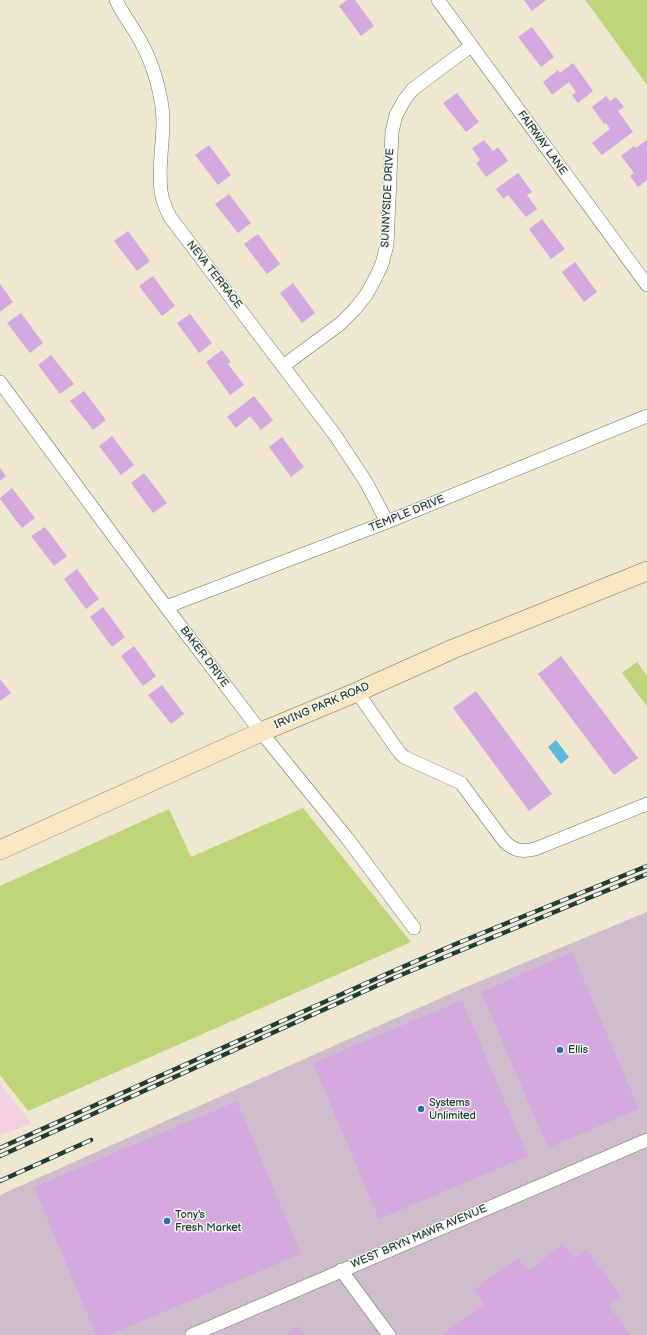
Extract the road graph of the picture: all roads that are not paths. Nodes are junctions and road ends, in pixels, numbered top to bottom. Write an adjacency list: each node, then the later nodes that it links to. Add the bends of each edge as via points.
1 (116, 0): 5 (street, NEVA TERRACE, via 140,40 156,78 163,122 160,173 164,206 175,225)
2 (438, 0): 3 (street, FAIRWAY LANE)
3 (471, 46): 4 (street, FAIRWAY LANE); 5 (street, SUNNYSIDE DRIVE, via 413,89 396,115 392,132 387,245 382,264 369,289 340,324)
4 (647, 285)
5 (284, 366): 8 (street, NEVA TERRACE, via 348,454)
6 (0, 382): 10 (street, BAKER DRIVE)
7 (647, 416): 8 (street, TEMPLE DRIVE)
8 (387, 522): 10 (street, TEMPLE DRIVE)
9 (647, 571): 11 (main road, IRVING PARK ROAD, via 453,649)
10 (166, 607): 12 (street, BAKER DRIVE)
11 (357, 692): 12 (main road, IRVING PARK ROAD); 13 (street, via 404,757 461,783 504,841 518,851 535,849)
12 (261, 732): 14 (main road, IRVING PARK ROAD); 15 (street, BAKER DRIVE)
13 (647, 804)
14 (1, 847)
15 (414, 928)
16 (647, 1140): 17 (street, WEST BRYN MAWR AVENUE)
17 (341, 1270): 18 (street, WEST BRYN MAWR AVENUE); 19 (street)
18 (192, 1335)
19 (389, 1335)

